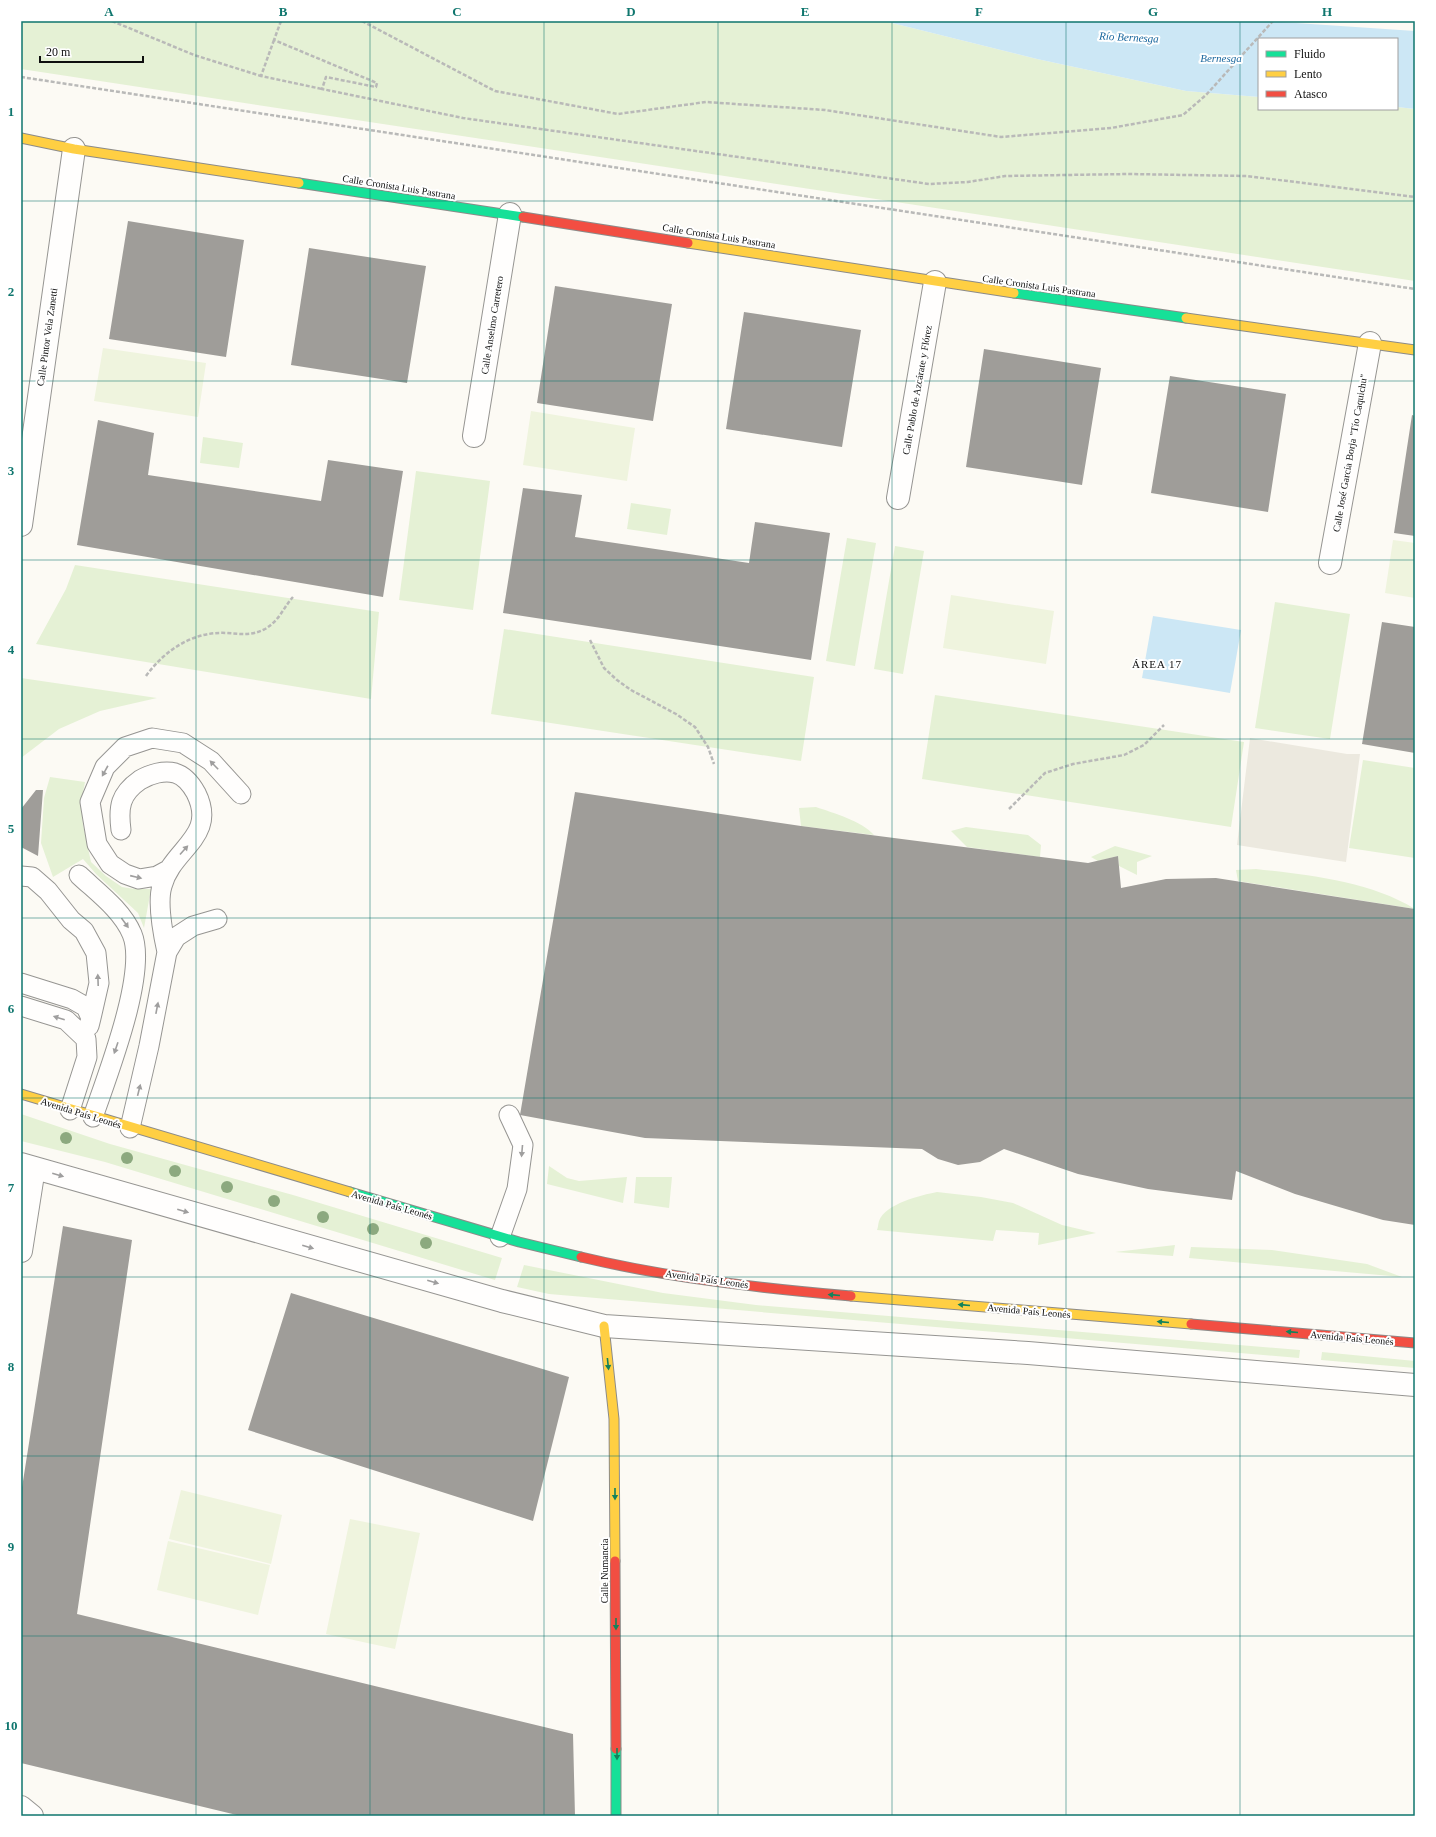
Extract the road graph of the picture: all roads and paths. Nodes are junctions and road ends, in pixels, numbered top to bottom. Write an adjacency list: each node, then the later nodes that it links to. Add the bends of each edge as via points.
1 (112, 21): 8 (path, via 194,55)
2 (281, 21): 7 (path)
3 (362, 21): 6 (path, via 495,91 618,114 706,102 825,110 1001,137 1111,128 1183,115 1206,96)
4 (1274, 21): 5 (path)
5 (1259, 38)
6 (1258, 39)
7 (274, 40): 8 (path); 10 (path, via 378,83 376,87 326,77)
8 (261, 76): 10 (path)
9 (21, 77): 16 (path)
10 (322, 89): 13 (path, via 463,118 929,184 968,182 1005,176 1246,176)
11 (21, 138): 12 (street, Calle Cronista Luis Pastrana)
12 (74, 149): 14 (street, Calle Cronista Luis Pastrana); 21 (street, Calle Pintor Vela Zanetti)
13 (1415, 197)
14 (510, 214): 15 (street, Calle Cronista Luis Pastrana, via 873,270); 19 (street, Calle Anselmo Carretero)
15 (935, 282): 17 (street, Calle Cronista Luis Pastrana); 20 (street, Calle Pablo de Azcárate y Flórez)
16 (1415, 289)
17 (1370, 343): 18 (street, Calle Cronista Luis Pastrana); 22 (street, Calle José García Borja "Tío Caquichu")
18 (1415, 350)
19 (474, 436)
20 (898, 498)
21 (21, 525)
22 (1330, 563)
23 (294, 597): 25 (path, via 281,616 265,629 246,635 210,633 192,638 174,647 155,663)
24 (590, 640): 27 (path, via 604,668 616,680 695,727 708,747)
25 (146, 676)
26 (1164, 725): 29 (path, via 1144,745 1124,755 1073,764 1045,773)
27 (714, 764)
28 (241, 794): 31 (lane, one-way to 31, via 212,761 184,743 152,738 125,747 106,767 90,802 97,844 110,864 125,874 139,879 157,876)
29 (1009, 809)
30 (121, 830): 31 (lane, one-way to 30, via 200,829 203,814 193,786 182,775 156,773 131,788 119,810)
31 (168, 870): 35 (lane, via 162,887 161,906 161,930)
32 (79, 875): 43 (lane, one-way to 43, via 126,924 132,934 135,950 136,968 124,1024)
33 (21, 876): 38 (lane, one-way to 33, via 99,983 96,953 84,931 48,890 32,877)
34 (217, 919): 35 (lane, via 193,926 176,937)
35 (167, 952): 44 (lane, one-way to 35, via 150,1046)
36 (21, 984): 38 (lane, via 72,999 86,1007)
37 (21, 1006): 39 (lane, one-way to 37, via 66,1020)
38 (91, 1018): 39 (lane)
39 (86, 1039): 41 (lane, via 87,1057)
40 (21, 1094): 41 (street, Avenida País Leonés)
41 (70, 1110): 43 (street, Avenida País Leonés)
42 (509, 1115): 46 (lane, one-way to 46, via 523,1145 517,1189)
43 (93, 1117): 44 (street, Avenida País Leonés)
44 (130, 1128): 46 (street, Avenida País Leonés)
45 (27, 1166): 47 (street); 48 (street, one-way to 48, via 495,1299)
46 (500, 1237): 49 (street, Avenida País Leonés, one-way to 46, via 784,1290 709,1281 610,1264)
47 (21, 1251)
48 (604, 1326): 50 (street, via 1028,1353); 51 (street, Calle Numancia, one-way to 51, via 614,1419)
49 (1415, 1343)
50 (1415, 1386)
51 (616, 1816)

